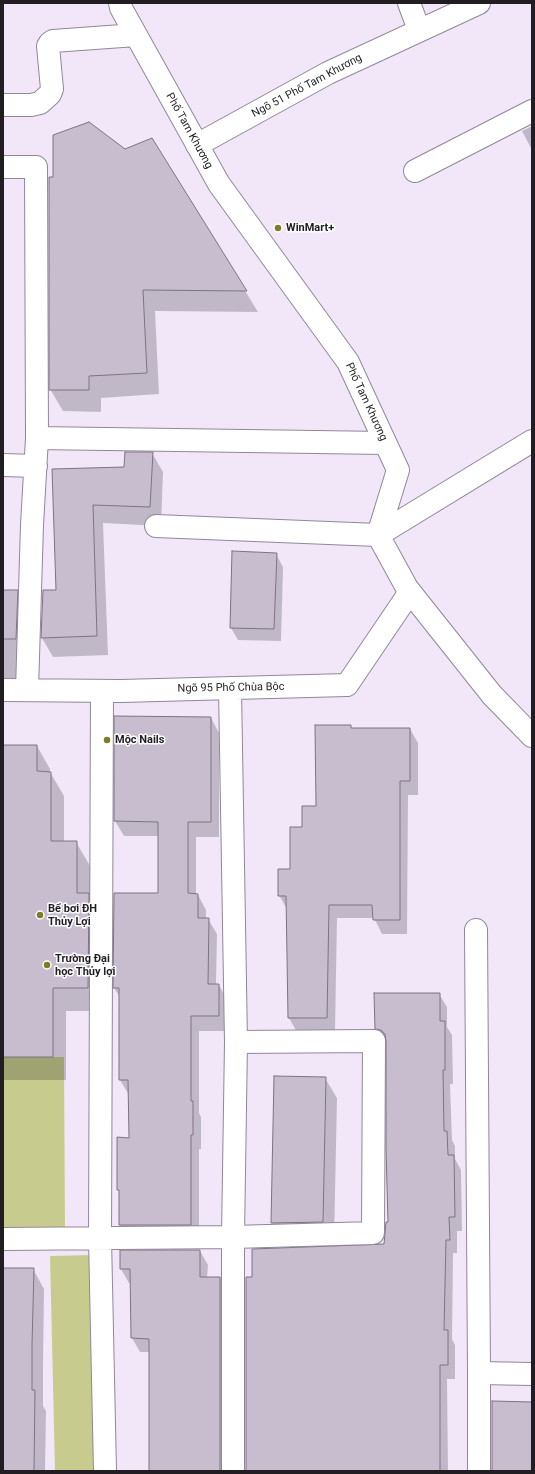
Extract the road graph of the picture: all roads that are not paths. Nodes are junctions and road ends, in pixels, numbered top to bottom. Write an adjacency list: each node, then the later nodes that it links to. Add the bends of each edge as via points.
1 (120, 3): 5 (street, Phố Tam Khương)
2 (409, 3): 4 (street)
3 (479, 3): 4 (street, Ngõ 51 Phố Tam Khương)
4 (419, 30): 8 (street, Ngõ 51 Phố Tam Khương, via 328,73)
5 (136, 35): 6 (street, via 53,40 48,46 52,89 50,94 40,103 31,106); 8 (street, Phố Tam Khương)
6 (3, 105)
7 (532, 111): 10 (street)
8 (197, 145): 13 (street, Phố Tam Khương, via 219,184 348,362)
9 (3, 167): 11 (street, via 36,168)
10 (415, 171)
11 (37, 438): 13 (street); 15 (street)
12 (532, 441): 17 (street)
13 (385, 444): 17 (street, Phố Tam Khương, via 398,470)
14 (3, 465): 15 (street)
15 (36, 466): 21 (street)
16 (156, 526): 17 (street)
17 (378, 535): 18 (street)
18 (410, 592): 19 (street, Ngõ 95 Phố Chùa Bộc, via 347,685); 23 (street, via 492,695)
19 (230, 688): 22 (street, Ngõ 95 Phố Chùa Bộc); 25 (street)
20 (3, 690): 21 (street, Ngõ 95 Phố Chùa Bộc)
21 (27, 690): 22 (street, Ngõ 95 Phố Chùa Bộc)
22 (102, 691): 27 (street)
23 (532, 736)
24 (476, 930): 29 (street)
25 (236, 1042): 26 (street); 26 (street, via 374,1042 373,1233)
26 (233, 1237): 27 (street); 32 (street)
27 (100, 1238): 28 (street); 31 (street)
28 (3, 1239)
29 (479, 1373): 30 (street); 33 (street)
30 (532, 1374)
31 (105, 1471)
32 (233, 1471)
33 (479, 1471)

